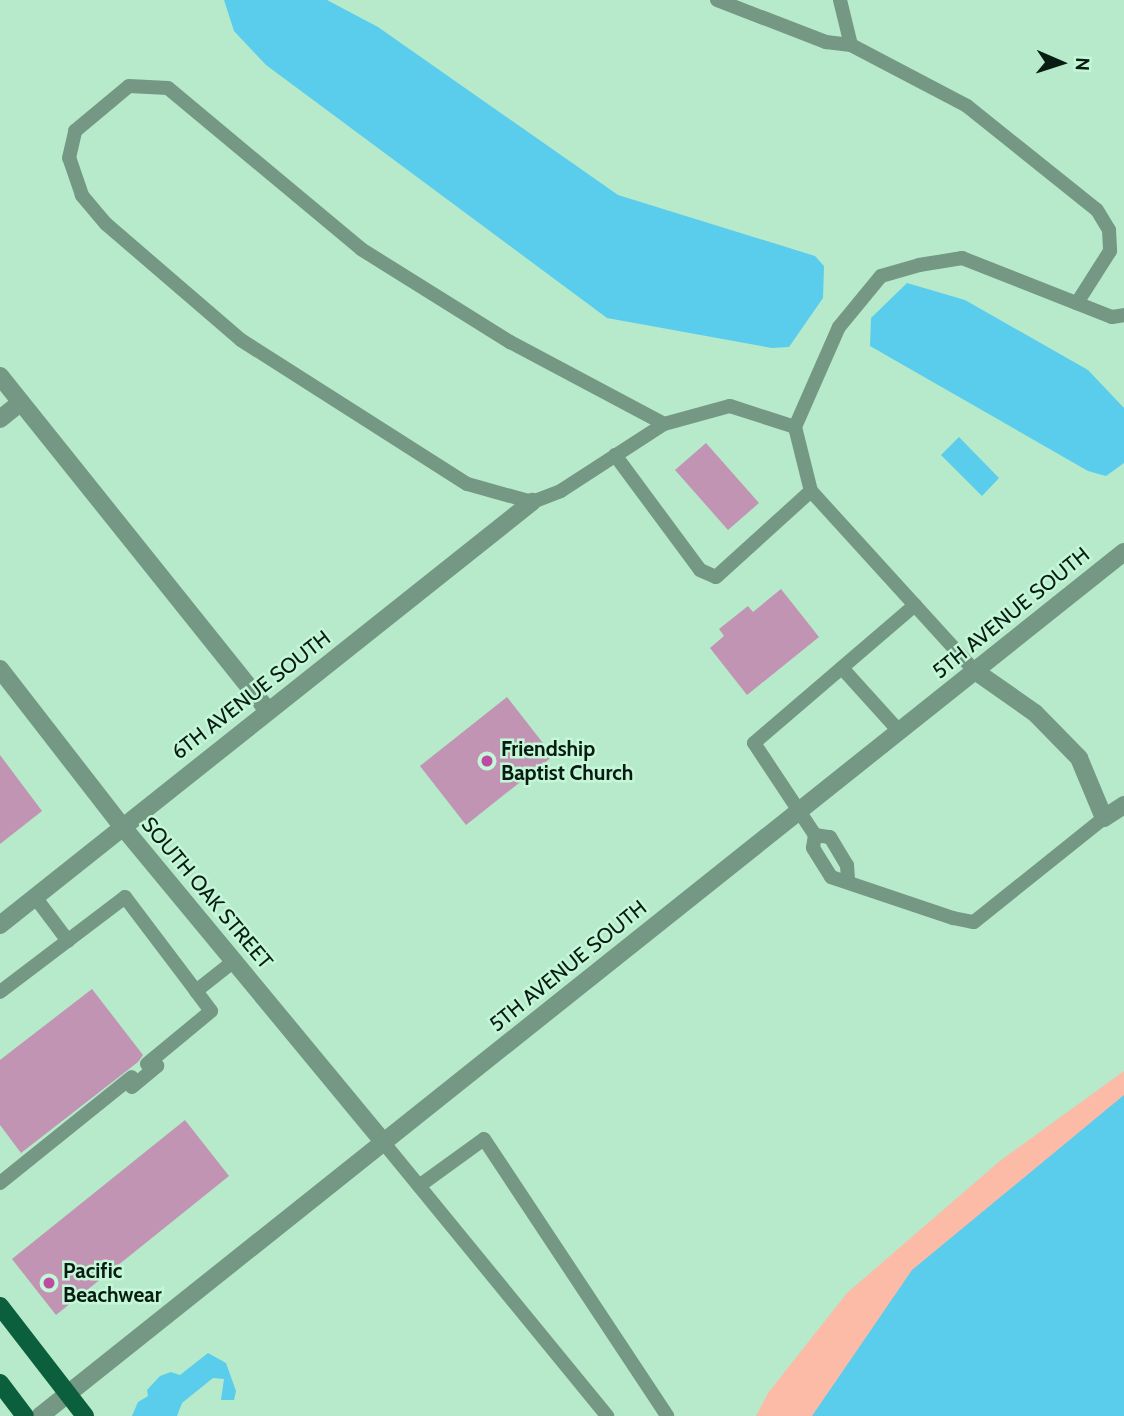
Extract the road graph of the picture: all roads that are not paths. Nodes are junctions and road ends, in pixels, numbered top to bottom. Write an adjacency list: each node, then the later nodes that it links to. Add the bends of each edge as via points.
1 (717, 0): 3 (lane, via 826,42)
2 (840, 0): 3 (lane)
3 (851, 45): 4 (lane, via 967,106 1097,210 1109,230 1110,251)
4 (1077, 303): 5 (lane, via 1112,317); 10 (lane, via 962,258 881,276 839,327)
5 (1124, 315)
6 (0, 376): 7 (street)
7 (20, 403): 8 (street); 19 (street)
8 (0, 419)
9 (664, 424): 10 (lane, via 730,406); 11 (lane); 13 (lane, via 510,341 361,249 168,88 129,86 75,131 69,158 82,195 106,224 241,340 467,484)
10 (795, 427): 12 (lane)
11 (615, 455): 12 (lane, via 700,570 716,578); 13 (lane, via 561,491)
12 (811, 491): 15 (lane)
13 (532, 502): 19 (street, 6TH AVENUE SOUTH)
14 (1124, 552): 18 (street, 5TH AVENUE SOUTH)
15 (915, 605): 16 (lane); 18 (lane)
16 (842, 668): 20 (lane); 22 (lane, via 754,743)
17 (0, 669): 24 (street, SOUTH OAK STREET)
18 (975, 671): 20 (street, 5TH AVENUE SOUTH); 23 (street, via 1035,713 1079,758)
19 (268, 711): 24 (street, 6TH AVENUE SOUTH)
20 (899, 732): 22 (street, 5TH AVENUE SOUTH)
21 (1124, 806): 23 (street)
22 (800, 810): 23 (lane, via 815,835 813,848 831,877 974,922); 31 (street, 5TH AVENUE SOUTH)
23 (1104, 818)
24 (122, 826): 25 (street, 6TH AVENUE SOUTH); 28 (street, SOUTH OAK STREET)
25 (35, 897): 26 (street, 6TH AVENUE SOUTH); 27 (lane)
26 (0, 925)
27 (68, 941): 29 (lane, via 125,897); 30 (lane)
28 (234, 961): 29 (lane); 31 (street, SOUTH OAK STREET)
29 (196, 990): 32 (lane, via 211,1011 150,1061 157,1066 132,1087 130,1078)
30 (0, 992)
31 (383, 1142): 33 (lane); 36 (street, 5TH AVENUE SOUTH)
32 (0, 1183)
33 (419, 1186): 40 (lane); 41 (lane, via 484,1139)
34 (0, 1306): 36 (main road)
35 (0, 1383): 37 (main road)
36 (68, 1394): 38 (street, 5TH AVENUE SOUTH); 39 (main road)
37 (26, 1416)
38 (40, 1416)
39 (85, 1416)
40 (607, 1416)
41 (667, 1416)

